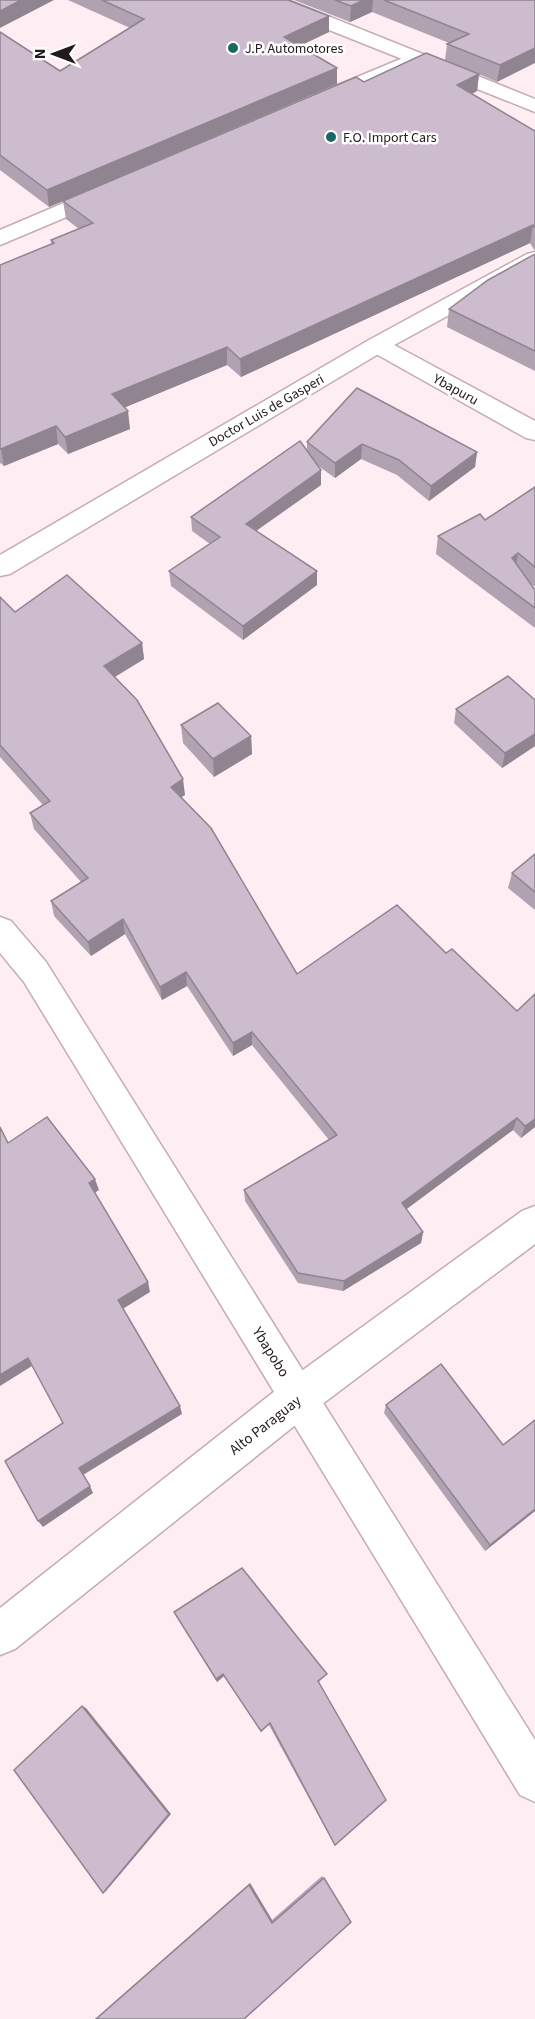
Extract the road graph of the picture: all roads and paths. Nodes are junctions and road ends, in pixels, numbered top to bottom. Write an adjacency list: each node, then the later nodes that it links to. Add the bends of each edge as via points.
1 (271, 0): 2 (street)
2 (415, 59): 3 (street); 4 (street)
3 (306, 106)
4 (535, 106)
5 (121, 186): 6 (street, via 15,222)
6 (0, 238)
7 (535, 259): 8 (street, Doctor Luis de Gasperi)
8 (376, 345): 9 (street, Ybapuru); 10 (street, Doctor Luis de Gasperi)
9 (535, 432)
10 (0, 567)
11 (0, 930): 13 (street, Ybapobo, via 35,972)
12 (535, 1223): 13 (street, Alto Paraguay)
13 (299, 1397): 14 (street, Alto Paraguay); 15 (street, Ybapobo)
14 (0, 1634)
15 (535, 1780)

